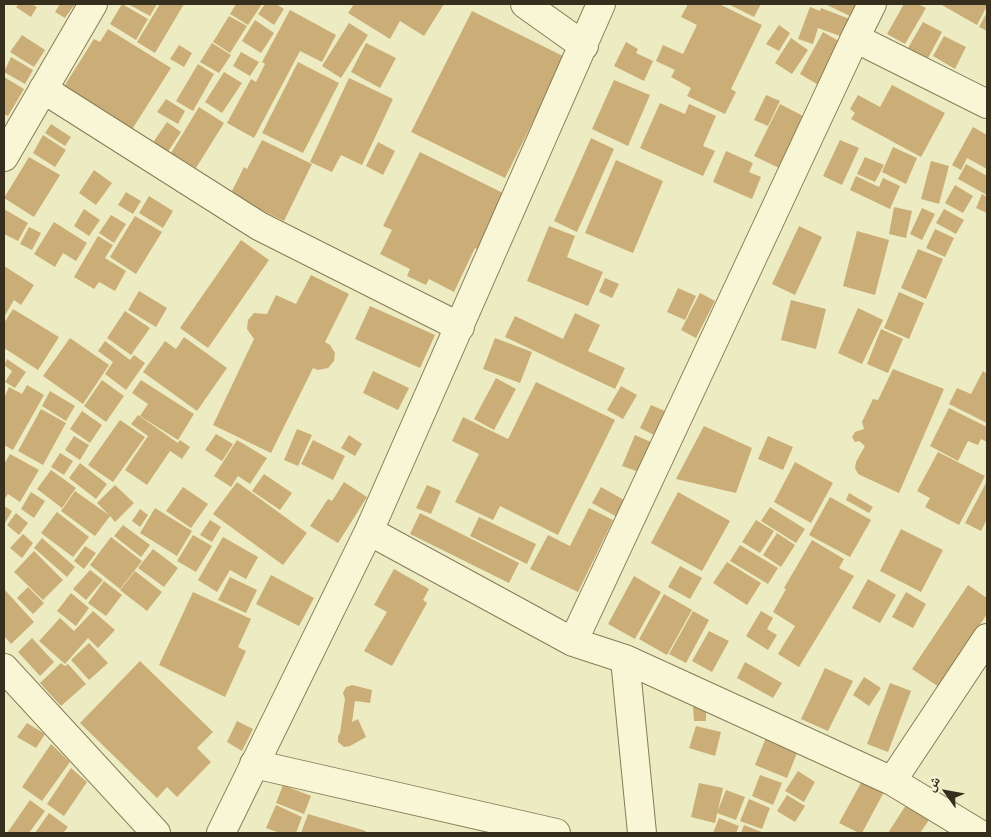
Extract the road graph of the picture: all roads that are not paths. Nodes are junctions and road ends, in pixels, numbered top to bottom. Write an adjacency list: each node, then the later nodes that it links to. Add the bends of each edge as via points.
1 (93, 4): 7 (street)
2 (525, 4): 6 (street)
3 (600, 4): 6 (street)
4 (872, 4): 5 (street)
5 (854, 38): 8 (street); 13 (street)
6 (584, 46): 10 (street)
7 (43, 89): 9 (street); 10 (street, via 259,226)
8 (987, 104)
9 (4, 157)
10 (460, 327): 11 (street)
11 (369, 532): 13 (street); 16 (street)
12 (987, 638): 17 (street)
13 (573, 642): 14 (street)
14 (625, 659): 17 (street); 21 (street)
15 (4, 668): 18 (street)
16 (254, 764): 19 (street); 20 (street)
17 (892, 781): 22 (street)
18 (156, 833)
19 (221, 833)
20 (556, 833)
21 (642, 833)
22 (978, 833)

